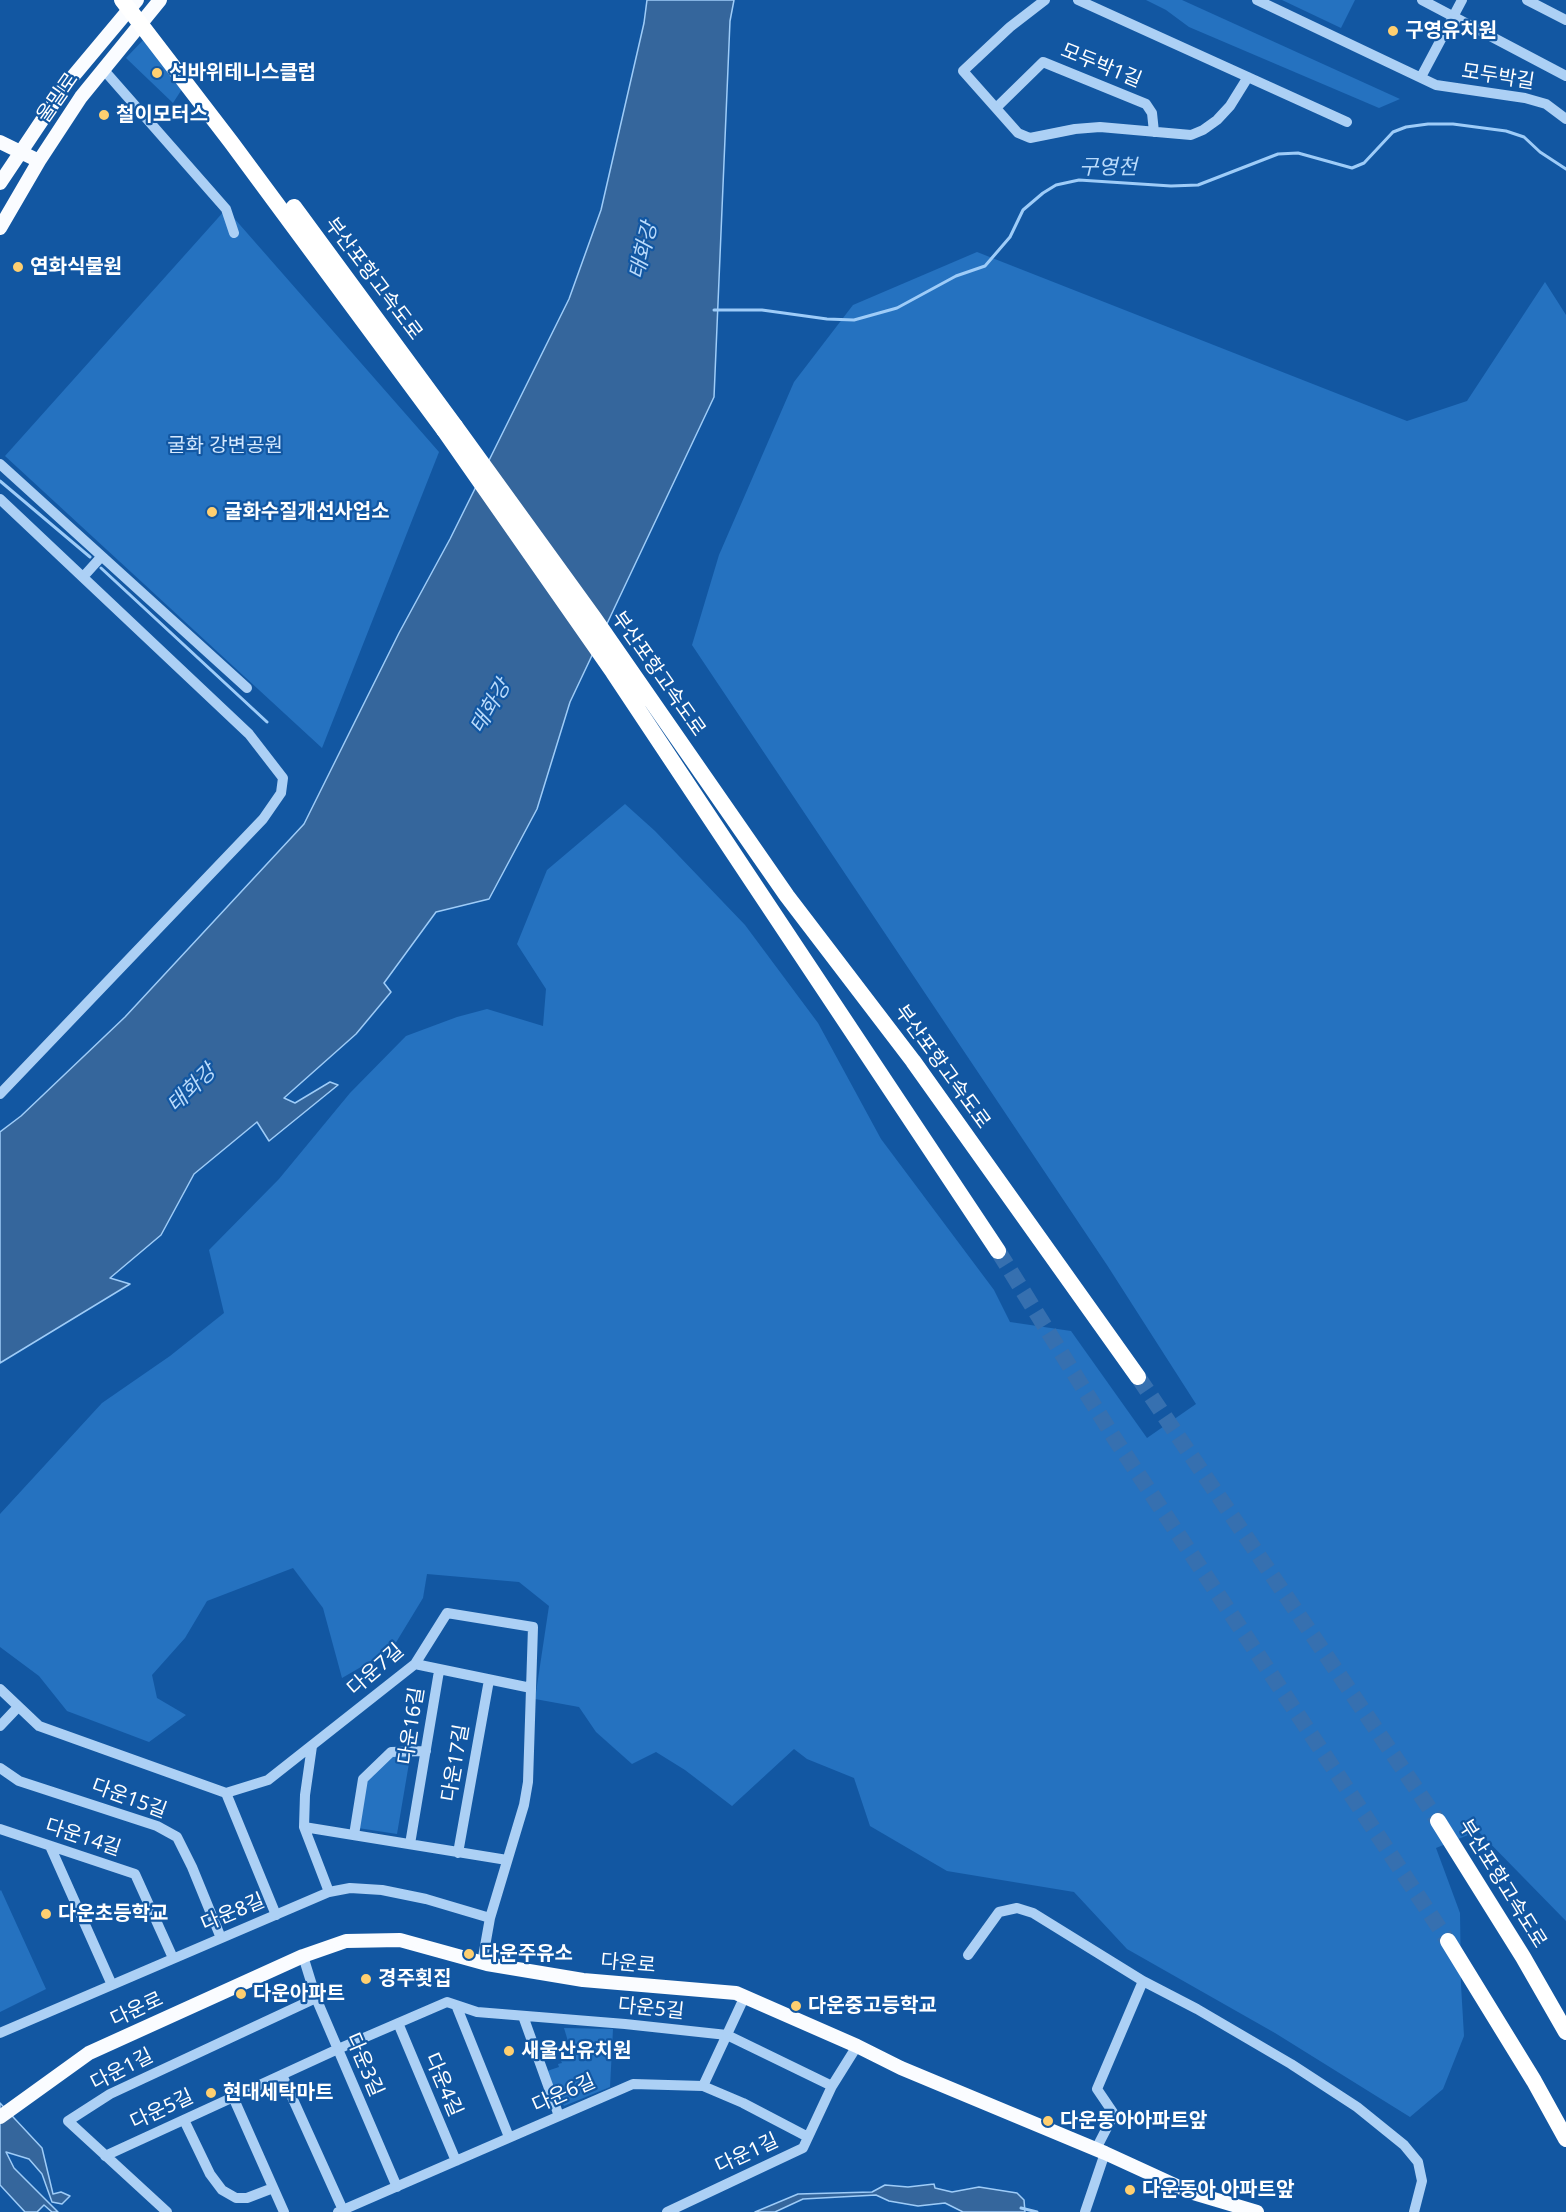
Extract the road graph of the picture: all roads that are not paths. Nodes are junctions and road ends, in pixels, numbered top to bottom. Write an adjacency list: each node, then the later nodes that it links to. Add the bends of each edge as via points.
1 (122, 0): 32 (highway, 부산포항고속도로, bridge, via 444,430 613,672)
2 (136, 0): 21 (main road, 울밀로, via 65,86); 33 (highway, 부산포항고속도로, bridge, via 388,333 594,618 786,897 914,1061)
3 (160, 0): 12 (main road, 울밀로)
4 (1045, 0): 16 (street, via 963,71)
5 (1078, 0): 14 (street)
6 (1257, 0): 15 (street, 모두박길)
7 (1422, 0): 10 (street, 모두박길)
8 (1462, 0): 10 (street, 모두박길)
9 (1527, 0): 11 (street)
10 (1454, 16): 13 (street, 모두박길); 15 (street, 모두박길)
11 (1566, 20)
12 (103, 69): 22 (main road, 울밀로); 25 (street, via 226,209)
13 (1566, 76)
14 (1248, 77): 18 (street); 19 (street, via 1230,106 1203,130 1191,135)
15 (1421, 77): 17 (street, 모두박길, via 1436,86 1546,104)
16 (996, 108): 19 (street, via 1018,133 1030,138 1100,127); 19 (street, 모두박1길, via 1044,62 1146,104 1152,113)
17 (1566, 119)
18 (1347, 122)
19 (1154, 132)
20 (0, 142): 21 (main road)
21 (20, 150): 22 (main road); 23 (main road, 울밀로)
22 (39, 161): 24 (main road, 울밀로)
23 (0, 183)
24 (0, 228)
25 (234, 233)
26 (0, 464): 28 (street)
27 (0, 499): 29 (street)
28 (101, 557): 29 (street); 30 (street)
29 (83, 577): 31 (street, via 249,734 283,778 281,793 218,869)
30 (248, 688)
31 (0, 1094)
32 (998, 1251)
33 (1138, 1377)
34 (416, 1664): 35 (street); 37 (street, 다운7길, via 447,1613 533,1627); 41 (street, 다운7길)
35 (440, 1671): 36 (street, 다운16길); 42 (street, 다운16길)
36 (489, 1680): 37 (street, 다운16길); 51 (street, 다운17길)
37 (531, 1688): 52 (street, 다운7길, via 528,1782)
38 (0, 1689): 39 (street)
39 (18, 1707): 40 (street); 44 (street, via 39,1726)
40 (0, 1726)
41 (312, 1746): 44 (street, 다운7길, via 268,1780); 46 (street)
42 (426, 1751): 48 (street, 다운17길, via 391,1752 363,1779); 49 (street, 다운16길)
43 (0, 1768): 56 (street, 다운15길, via 19,1781 157,1826 177,1837)
44 (226, 1793): 54 (street)
45 (1438, 1821): 69 (highway, 부산포항고속도로)
46 (304, 1827): 48 (street); 53 (street)
47 (0, 1829): 50 (street, 다운14길)
48 (354, 1835): 49 (street)
49 (410, 1844): 51 (street)
50 (50, 1846): 60 (street, 다운14길, via 135,1874); 63 (street)
51 (458, 1852): 52 (street)
52 (507, 1860): 55 (street, 다운7길)
53 (329, 1892): 54 (street, 다운8길); 55 (street, 다운8길, via 350,1887 382,1890)
54 (276, 1915): 56 (street, 다운8길)
55 (490, 1918): 61 (street, 다운7길)
56 (221, 1938): 60 (street, 다운8길)
57 (1448, 1941): 83 (highway)
58 (968, 1955): 62 (street, via 999,1912 1017,1908 1033,1913)
59 (303, 1956): 61 (main road, 다운로, via 346,1941 400,1940); 64 (street, 다운3길); 79 (main road, 다운로, via 90,2053)
60 (173, 1958): 63 (street, 다운8길)
61 (482, 1963): 65 (main road, 다운로, via 583,1980 736,1994)
62 (1143, 1981): 84 (street, via 1097,2089 1114,2114); 95 (street, via 1291,2064 1357,2107 1404,2145 1418,2162 1422,2181)
63 (112, 1985): 70 (street, 다운8길)
64 (316, 1998): 73 (street, 다운3길); 85 (street, 다운1길, via 110,2094 68,2121)
65 (744, 1998): 71 (street); 72 (main road, 다운로)
66 (456, 2005): 67 (street, 다운5길, via 477,2012); 68 (street, 다운5길, via 447,2002); 81 (street)
67 (523, 2016): 71 (street, 다운5길); 78 (street)
68 (398, 2023): 73 (street, 다운5길); 86 (street, 다운4길)
69 (1566, 2032)
70 (0, 2033)
71 (726, 2035): 75 (street); 76 (street, 다운5길)
72 (857, 2046): 76 (street, 다운1길); 84 (main road, 다운로)
73 (338, 2049): 74 (street, 다운5길); 87 (street, 다운3길)
74 (282, 2075): 77 (street, 다운5길); 89 (street)
75 (703, 2086): 78 (street, 다운6길, via 633,2084); 82 (street, 다운6길)
76 (832, 2086): 82 (street, 다운1길)
77 (233, 2097): 80 (street, 다운5길); 88 (street)
78 (559, 2116): 81 (street, 다운6길)
79 (0, 2117)
80 (184, 2120): 85 (street, 다운5길); 88 (street, via 222,2190 236,2198 247,2198)
81 (509, 2137): 86 (street, 다운6길)
82 (808, 2137): 92 (street, 다운1길, via 803,2148)
83 (1566, 2139)
84 (1100, 2151): 93 (street); 94 (main road, 다운로, via 1190,2192)
85 (105, 2156): 90 (street, 다운1길)
86 (456, 2161): 87 (street, 다운6길)
87 (396, 2187): 89 (street, 다운6길)
88 (273, 2188): 91 (street)
89 (340, 2211)
90 (167, 2212)
91 (284, 2212)
92 (667, 2212)
93 (1085, 2212)
94 (1257, 2212)
95 (1414, 2212)

